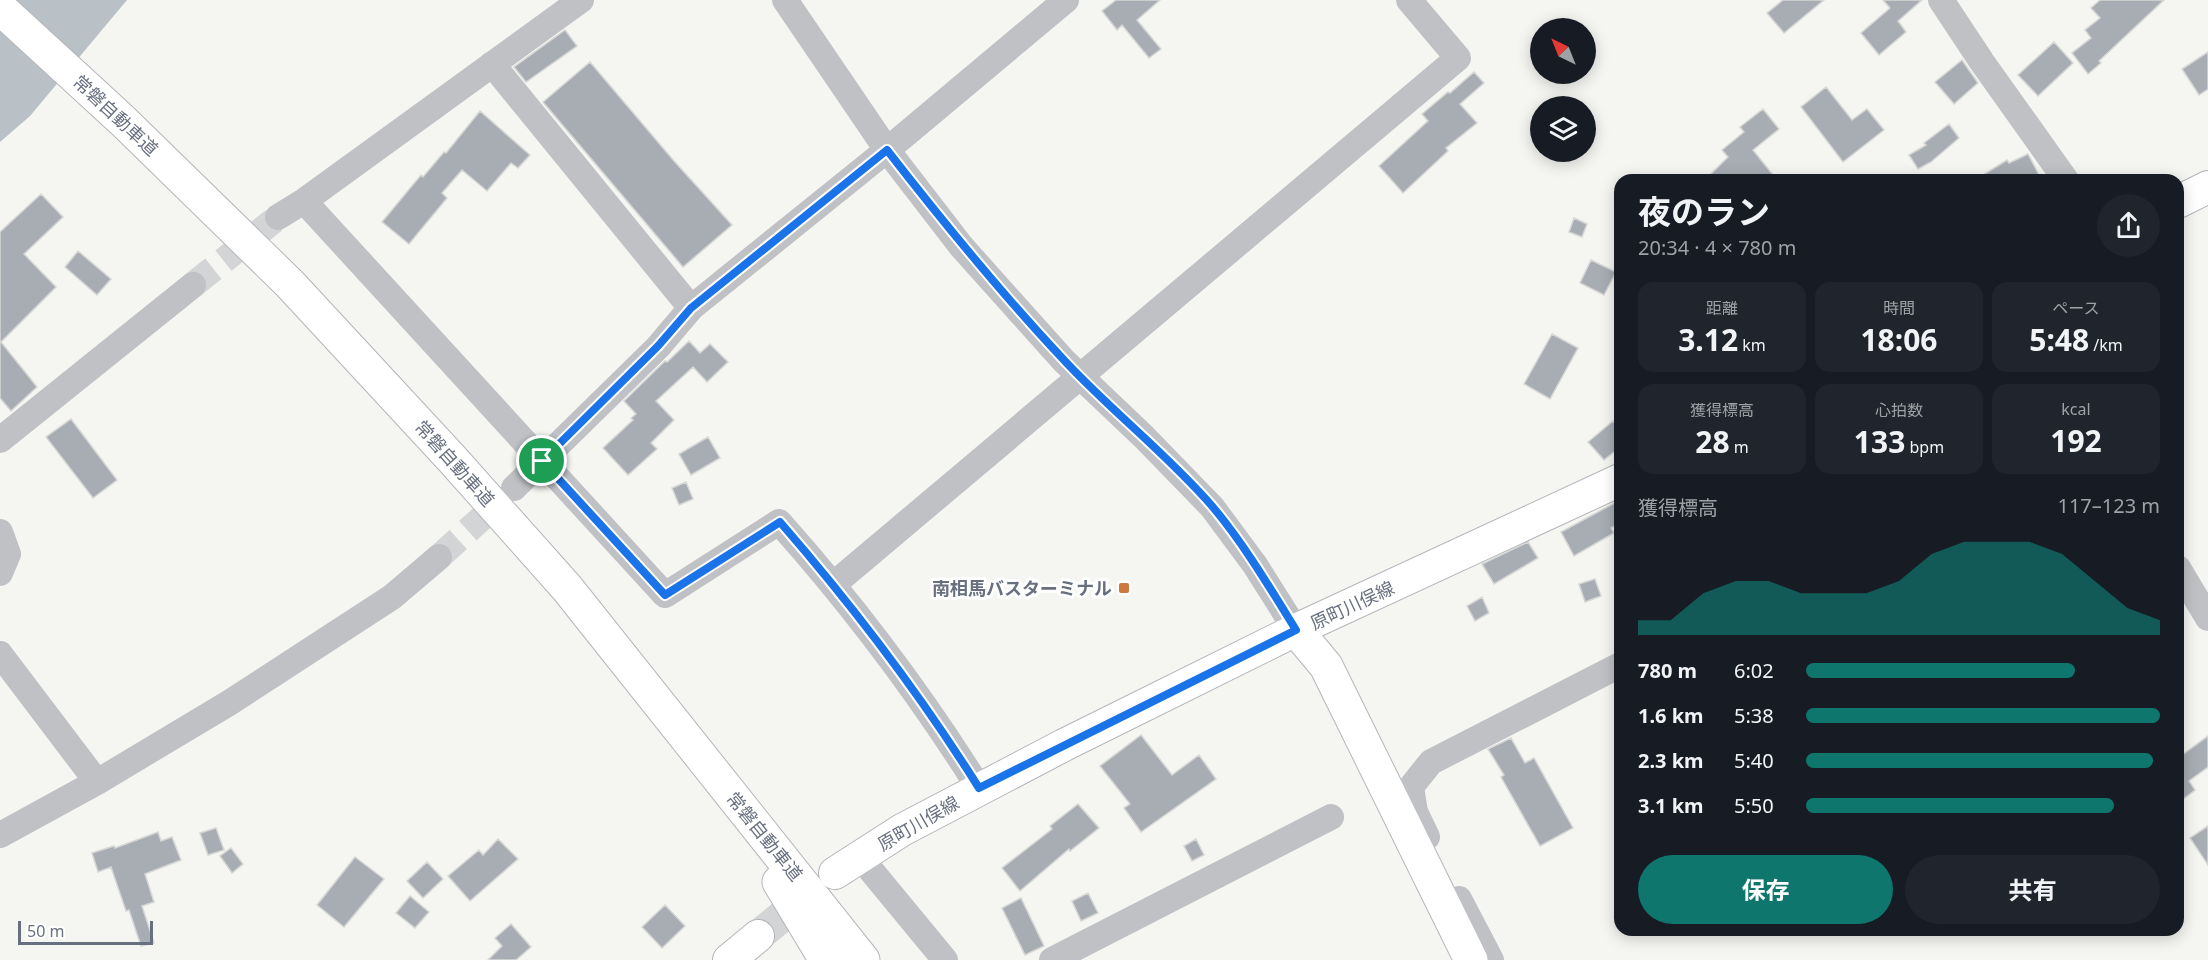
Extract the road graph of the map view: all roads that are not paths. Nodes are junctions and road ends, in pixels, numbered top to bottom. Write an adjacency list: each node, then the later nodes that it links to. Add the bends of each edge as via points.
1 (581, 0): 7 (street)
2 (785, 0): 8 (street)
3 (1066, 0): 8 (street)
4 (1409, 0): 16 (street, via 1458,58)
5 (1941, 0): 9 (street)
6 (0, 8): 26 (highway, 常磐自動車道, via 290,284)
7 (492, 64): 12 (street); 15 (street)
8 (887, 150): 15 (street); 16 (street, via 962,246)
9 (2062, 174)
10 (2208, 187): 11 (main road)
11 (2184, 199)
12 (304, 201): 13 (street); 18 (street)
13 (278, 217)
14 (193, 285): 17 (street)
15 (691, 308): 18 (street)
16 (1080, 375): 25 (street); 28 (street, via 1212,507)
17 (0, 440)
18 (542, 461): 20 (street); 25 (street, via 665,595 780,522)
19 (1614, 483): 28 (main road, 原町川俣線)
20 (514, 488)
21 (0, 532): 23 (street, via 8,554)
22 (439, 557): 31 (street, via 392,597 229,703)
23 (0, 573)
24 (2184, 578): 27 (street)
25 (834, 584): 32 (street, via 941,728)
26 (567, 588): 38 (highway, via 614,662 782,886); 39 (highway, 常磐自動車道)
27 (2208, 618)
28 (1296, 630): 32 (main road, 原町川俣線); 42 (highway, via 1312,672); 43 (highway, via 1326,666)
29 (0, 654): 31 (street)
30 (1614, 668): 44 (street, via 1431,762 1411,787 1415,812)
31 (97, 782): 34 (street)
32 (979, 788): 35 (main road, 原町川俣線)
33 (1331, 817): 41 (street)
34 (0, 836)
35 (848, 865): 40 (street)
36 (758, 936): 37 (main road)
37 (732, 959)
38 (826, 960)
39 (863, 960)
40 (945, 960)
41 (1052, 960)
42 (1452, 960)
43 (1471, 960)
44 (1491, 960)

